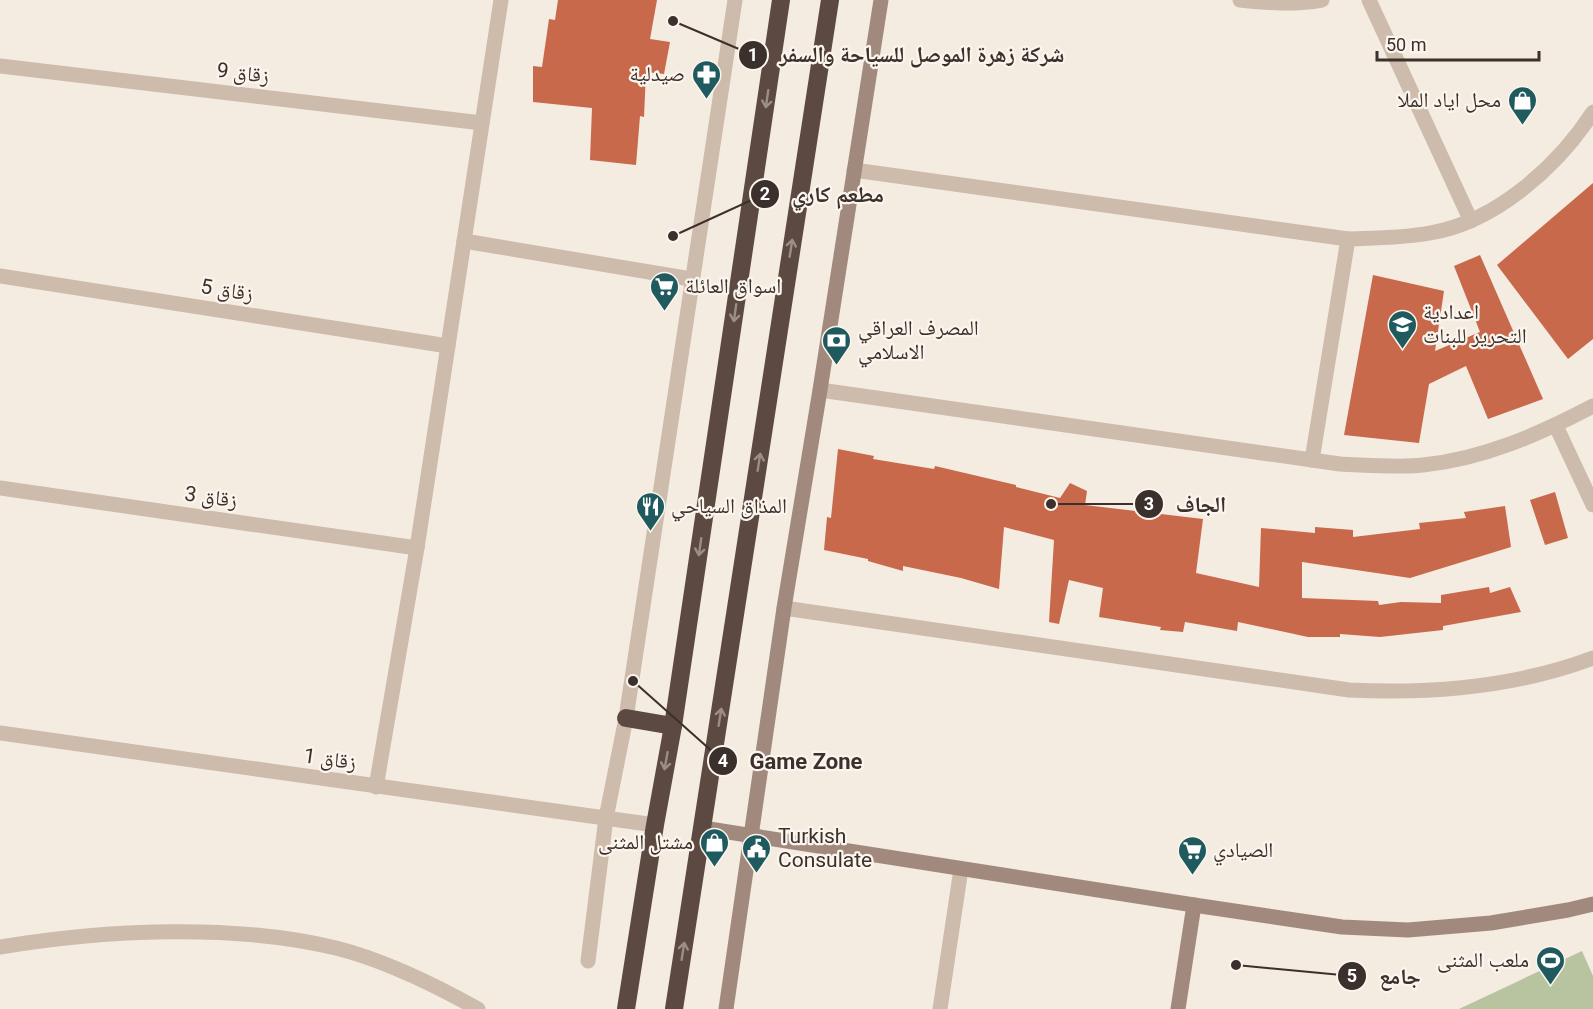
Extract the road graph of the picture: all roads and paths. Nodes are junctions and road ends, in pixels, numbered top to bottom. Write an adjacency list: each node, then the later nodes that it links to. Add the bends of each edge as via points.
1 (501, 0): 11 (street)
2 (735, 0): 17 (street)
3 (781, 0): 29 (highway, one-way to 29)
4 (830, 0): 34 (highway, one-way to 4)
5 (881, 0): 12 (street)
6 (1240, 0): 7 (street)
7 (1322, 0)
8 (1370, 0): 13 (street)
9 (0, 66): 11 (street, زقاق 9)
10 (1593, 112): 13 (street, via 1538,176 1502,205)
11 (482, 123): 15 (street)
12 (854, 170): 14 (street); 19 (street)
13 (1471, 220): 14 (street, via 1432,233)
14 (1348, 239): 22 (street)
15 (464, 241): 17 (street); 18 (street)
16 (0, 276): 18 (street, زقاق 5)
17 (691, 279): 28 (street)
18 (448, 346): 25 (street)
19 (820, 390): 22 (street); 26 (street)
20 (1593, 406): 21 (street)
21 (1556, 426): 22 (street, via 1471,456 1424,465); 24 (street)
22 (1312, 460)
23 (0, 488): 25 (street, زقاق 3)
24 (1593, 504)
25 (417, 548): 31 (street)
26 (784, 608): 27 (street, via 1349,690 1435,690 1510,680); 35 (street)
27 (1593, 658)
28 (626, 718): 29 (highway); 32 (street)
29 (673, 726): 33 (highway, one-way to 33)
30 (0, 733): 31 (street, زقاق 1)
31 (376, 787): 32 (street, زقاق 1)
32 (606, 818): 33 (street, زقاق 1); 40 (street)
33 (655, 825): 42 (highway)
34 (703, 828): 35 (street); 43 (highway, one-way to 34)
35 (750, 835): 36 (street); 44 (street)
36 (961, 868): 38 (street); 45 (street)
37 (1593, 904): 38 (street, via 1491,923 1408,930 1342,927)
38 (1194, 905): 46 (street)
39 (0, 947): 41 (street, via 133,933 227,933 299,940 374,961 428,982)
40 (588, 961)
41 (478, 1009)
42 (626, 1009)
43 (674, 1009)
44 (726, 1009)
45 (940, 1009)
46 (1178, 1009)

